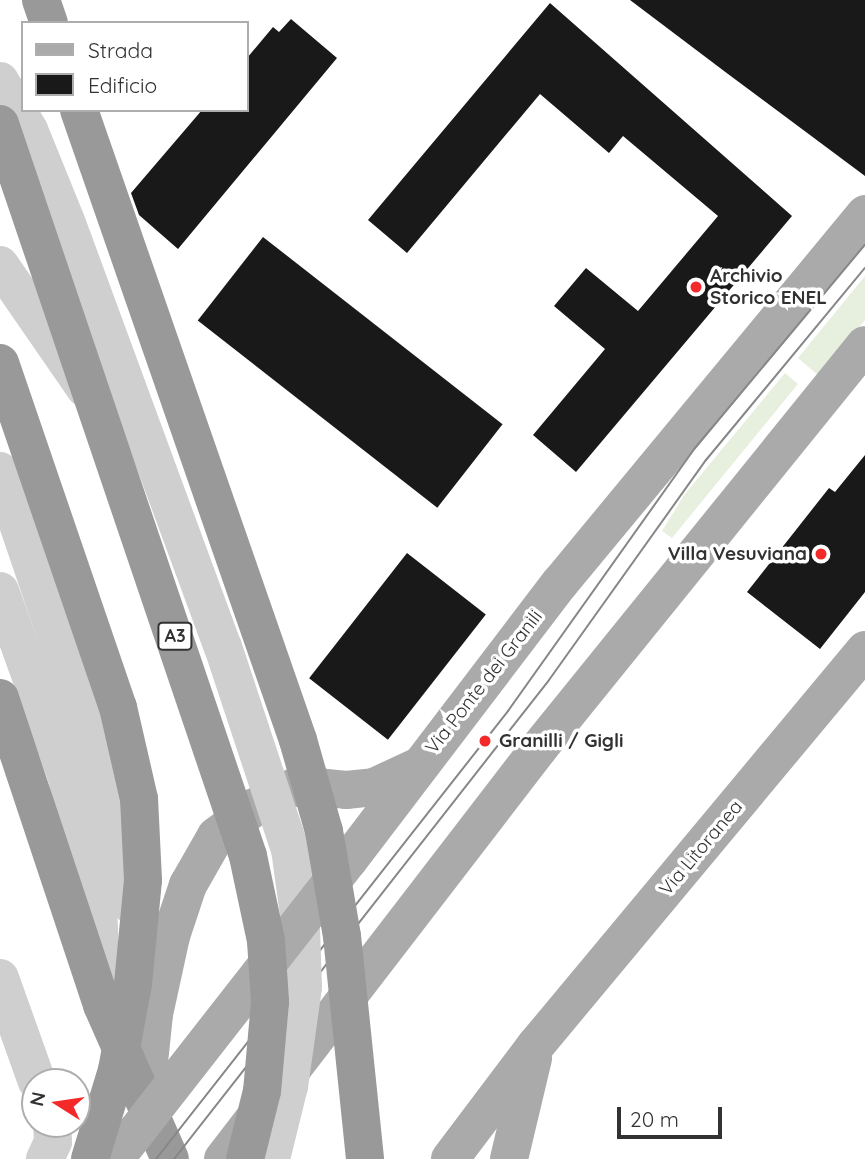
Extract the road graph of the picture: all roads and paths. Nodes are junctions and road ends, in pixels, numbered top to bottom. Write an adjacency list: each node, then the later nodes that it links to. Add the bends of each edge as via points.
1 (41, 0): 2 (highway)
2 (48, 21)
3 (0, 81): 16 (street, bridge, via 29,130 66,221 223,647)
4 (80, 112): 18 (highway, bridge, via 298,740 324,831)
5 (0, 124): 30 (highway, A3, bridge, via 248,856 266,941 270,1002 262,1091)
6 (865, 214): 14 (main road, Via Ponte dei Granili, via 560,583)
7 (0, 265): 15 (street, via 145,472 167,515 228,691 247,730 275,766)
8 (865, 345): 29 (main road, bridge, via 540,748)
9 (0, 363): 17 (highway, bridge, via 130,747 143,837)
10 (0, 471): 17 (street, via 90,736)
11 (0, 591): 20 (street, via 66,774 97,902)
12 (865, 650): 21 (main road, Via Litoranea)
13 (0, 698): 20 (highway)
14 (420, 765): 15 (main road, via 374,787 346,790); 27 (main road, Via Ponte dei Granili, bridge)
15 (298, 785): 23 (main road, via 255,807 216,836 188,885 154,1014)
16 (290, 849): 18 (street, bridge); 31 (street, bridge, via 302,929 303,987 289,1086)
17 (138, 936): 26 (highway, bridge, via 117,1070)
18 (342, 936): 32 (highway, bridge)
19 (0, 978): 22 (street)
20 (102, 1005): 23 (highway)
21 (536, 1045): 33 (main road, Via Litoranea); 34 (main road)
22 (32, 1068)
23 (145, 1100): 28 (highway)
24 (53, 1138): 25 (street)
25 (45, 1159)
26 (90, 1159)
27 (116, 1159)
28 (170, 1159)
29 (223, 1159)
30 (245, 1159)
31 (271, 1159)
32 (365, 1159)
33 (450, 1159)
34 (509, 1159)

